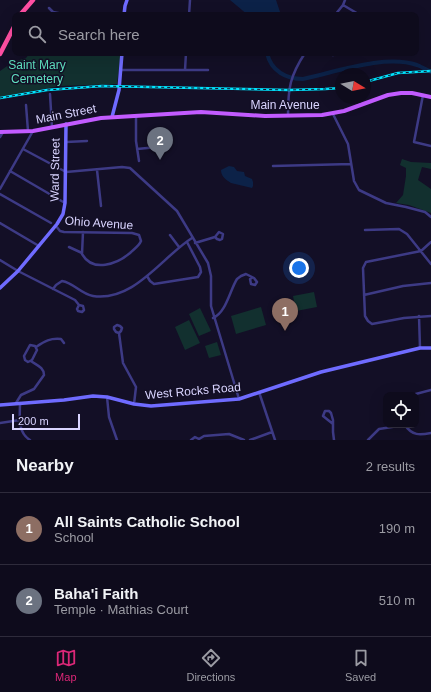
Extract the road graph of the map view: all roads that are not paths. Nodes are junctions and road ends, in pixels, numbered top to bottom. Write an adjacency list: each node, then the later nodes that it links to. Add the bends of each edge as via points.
1 (32, 0): 7 (highway)
2 (127, 0): 9 (main road)
3 (190, 0): 10 (street)
4 (345, 0): 5 (street)
5 (343, 5): 11 (street); 12 (street)
6 (49, 8): 8 (street)
7 (22, 12)
8 (53, 12)
9 (124, 12)
10 (189, 12)
11 (337, 12)
12 (355, 12)
13 (12, 31): 14 (highway)
14 (0, 54)
15 (122, 56): 18 (main road)
16 (186, 56): 19 (street)
17 (303, 56): 27 (street, via 290,83)
18 (121, 70): 19 (street); 28 (main road)
19 (185, 70): 20 (street)
20 (208, 70)
21 (50, 94): 30 (street)
22 (424, 95): 23 (main road, Main Avenue); 25 (main road, Main Avenue, via 388,95); 37 (street, via 414,142)
23 (431, 97)
24 (26, 106): 31 (street)
25 (333, 114): 27 (main road, Main Avenue); 41 (street, via 348,144)
26 (136, 116): 27 (main road, Main Avenue, via 201,112); 28 (main road, Main Street); 39 (street)
27 (288, 116)
28 (112, 117): 29 (main road, Main Street)
29 (66, 124): 30 (main road, Main Street); 35 (main road, Ward Street)
30 (52, 127): 31 (main road, Main Street)
31 (31, 131): 32 (main road, Main Street); 38 (street)
32 (1, 132): 33 (street)
33 (0, 137)
34 (87, 141): 35 (street)
35 (65, 142): 45 (main road, Ward Street)
36 (168, 146): 39 (street)
37 (431, 146)
38 (23, 149): 44 (street); 45 (street)
39 (137, 149): 40 (street)
40 (139, 160)
41 (351, 164): 42 (street); 50 (street, via 354,181 359,190 386,203 425,212)
42 (274, 166)
43 (97, 170): 45 (street); 49 (street); 58 (street, via 122,167 132,170 177,211)
44 (10, 171): 46 (street); 48 (street)
45 (66, 172): 48 (main road, Ward Street)
46 (0, 189)
47 (0, 194): 52 (street, Ohio Avenue)
48 (65, 202): 53 (main road, Ward Street, via 63,214)
49 (101, 206)
50 (431, 217)
51 (0, 223): 62 (street)
52 (51, 223)
53 (56, 226): 55 (street, Ohio Avenue, via 63,232); 62 (main road, Ward Street)
54 (365, 230): 65 (street, via 399,230 407,234)
55 (83, 232): 66 (street); 66 (street, Ohio Avenue, via 132,233 140,239 133,250 120,261 111,264 94,264)
56 (170, 235): 64 (street)
57 (215, 237): 61 (street)
58 (192, 238): 59 (street); 61 (street)
59 (187, 242): 64 (street); 70 (street, via 200,267 198,277 154,284)
60 (431, 242): 65 (street)
61 (195, 243): 79 (street, via 208,263)
62 (39, 246): 69 (main road, Ward Street)
63 (69, 247): 66 (street)
64 (179, 247): 70 (street)
65 (420, 251): 68 (street); 75 (street, via 366,262 363,268)
66 (82, 253)
67 (0, 260): 69 (street)
68 (431, 264)
69 (18, 271): 73 (main road, Ward Street); 74 (street)
70 (148, 276): 74 (street, via 136,285 108,296 87,295 65,282 60,282)
71 (252, 278): 79 (street, via 244,274 237,279 222,311)
72 (431, 283): 75 (street)
73 (0, 288)
74 (54, 289): 76 (street, via 75,300)
75 (364, 295): 77 (street, via 365,316 372,324)
76 (79, 305)
77 (419, 316): 78 (street); 83 (street)
78 (431, 316)
79 (213, 318): 90 (street)
80 (118, 332): 92 (street, via 123,364 136,387)
81 (64, 343): 82 (street, via 61,339 52,339)
82 (36, 347): 85 (street); 85 (street, via 30,345 24,356 27,361)
83 (420, 348): 84 (main road, West Rocks Road); 87 (main road, West Rocks Road, via 321,372)
84 (431, 348)
85 (31, 361): 91 (street, via 40,366 44,375 34,389 21,395)
86 (431, 390): 88 (street)
87 (259, 392): 90 (main road, West Rocks Road); 99 (street)
88 (419, 393)
89 (107, 398): 91 (main road, West Rocks Road, via 93,396); 92 (main road, West Rocks Road); 103 (street, via 109,417)
90 (239, 399): 92 (main road, West Rocks Road, via 151,406)
91 (18, 403): 93 (main road, West Rocks Road); 94 (street)
92 (134, 404)
93 (0, 405)
94 (20, 420): 95 (street); 102 (street, via 23,434)
95 (0, 423)
96 (333, 424): 96 (street, via 331,413 325,411 323,416); 108 (street)
97 (386, 428): 109 (street, via 379,429)
98 (407, 428): 100 (street, via 412,434)
99 (272, 432): 106 (street); 107 (street)
100 (431, 433)
101 (199, 439): 104 (street, via 195,437); 105 (street, via 204,436 229,434)
102 (30, 440)
103 (117, 440)
104 (191, 440)
105 (244, 440)
106 (250, 440)
107 (275, 440)
108 (334, 440)
109 (368, 440)

